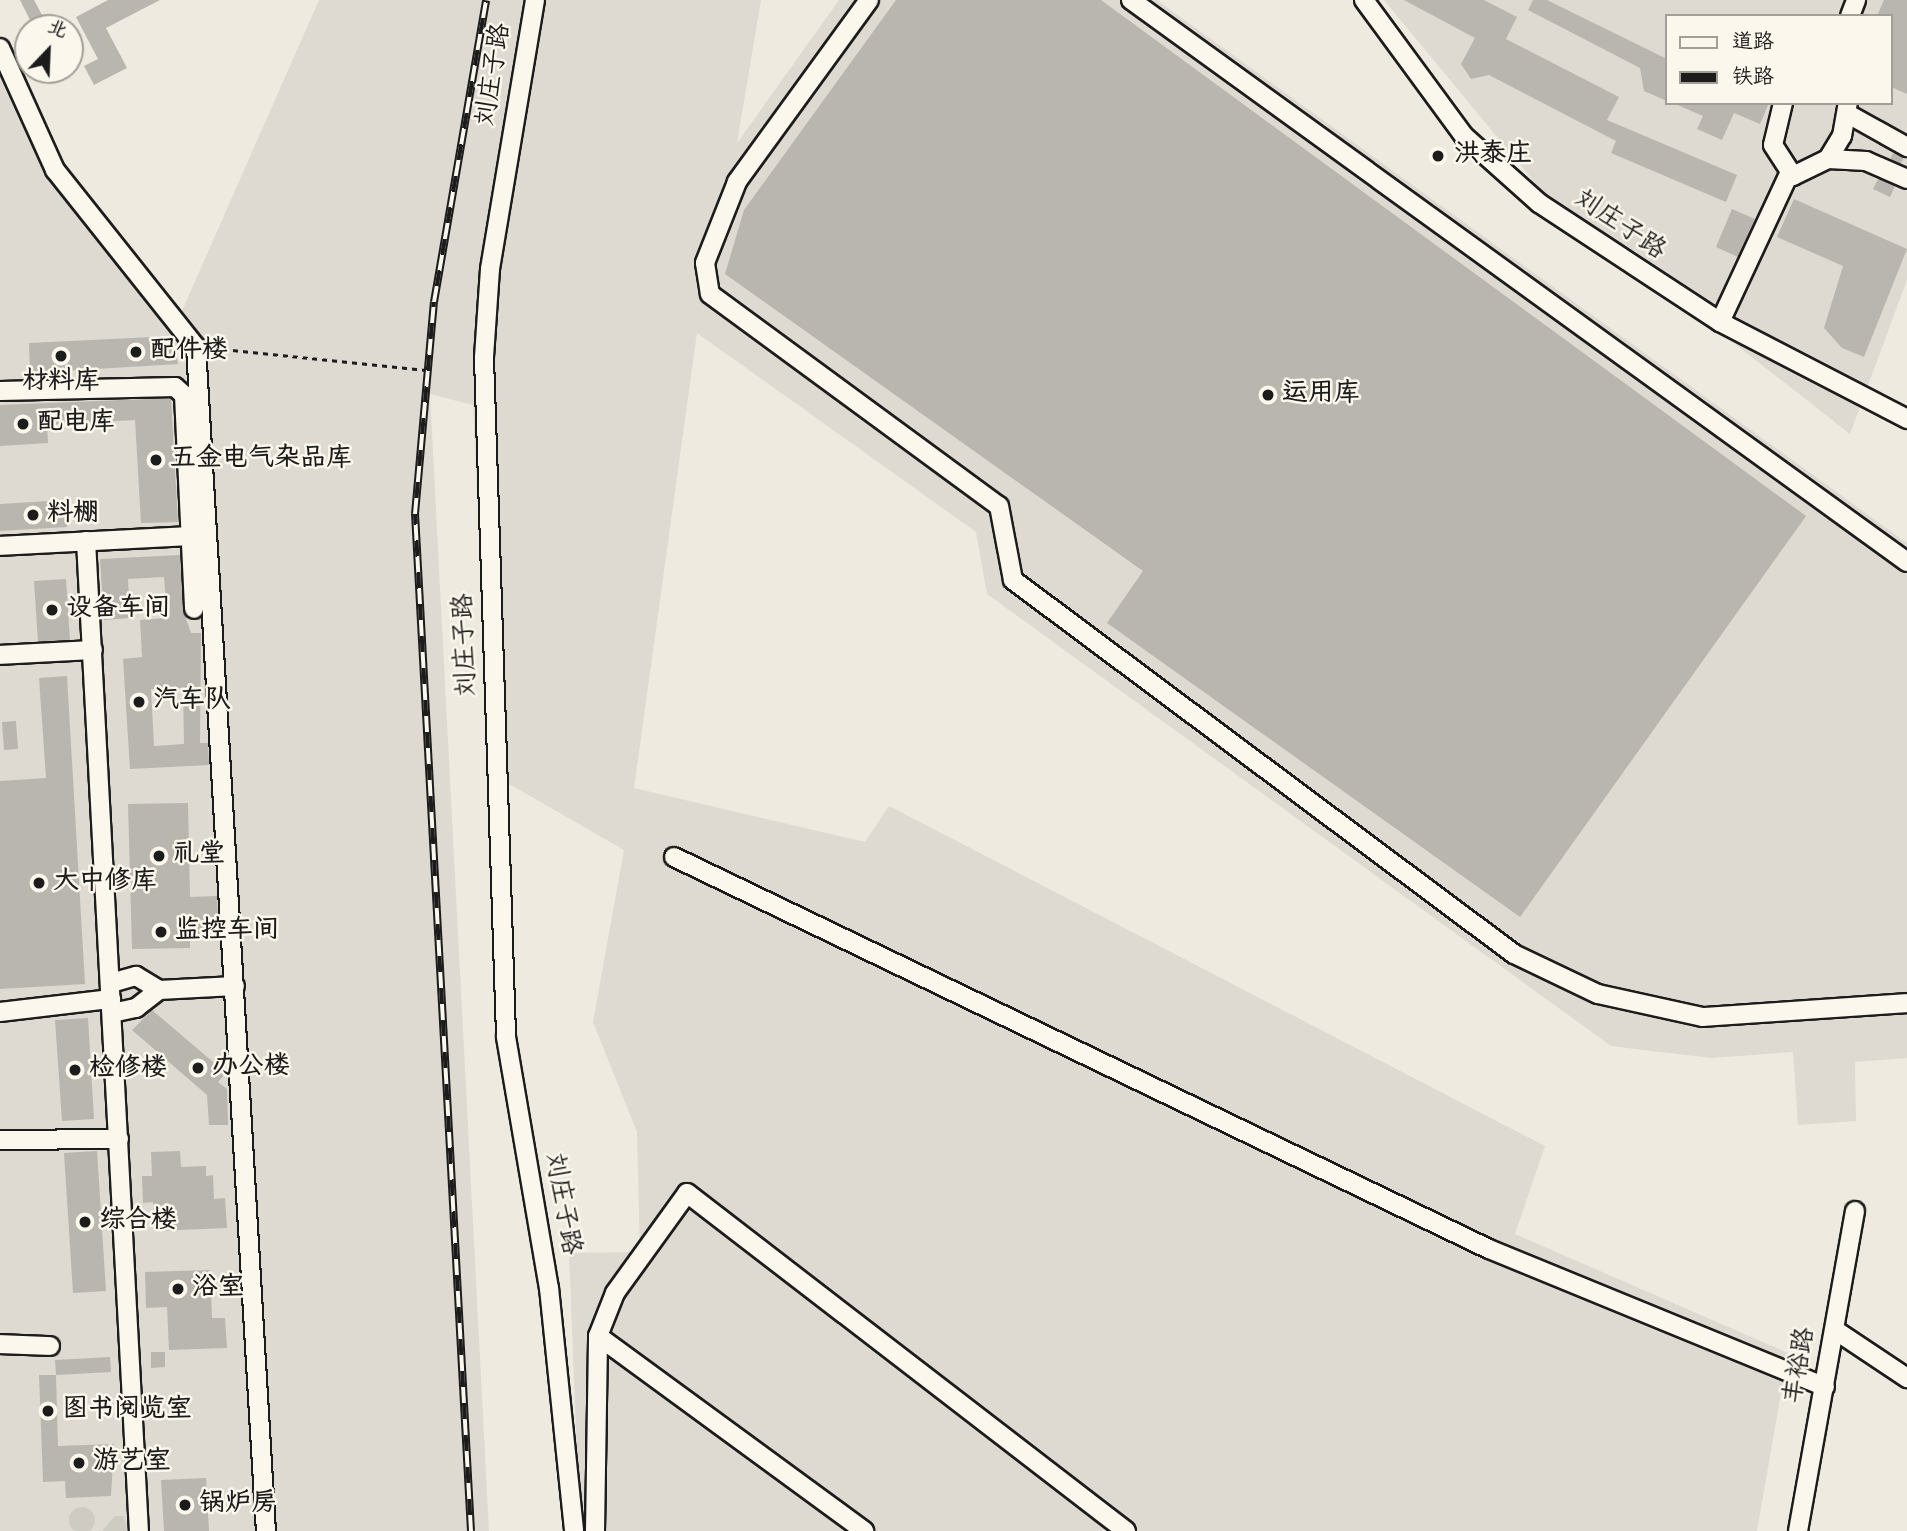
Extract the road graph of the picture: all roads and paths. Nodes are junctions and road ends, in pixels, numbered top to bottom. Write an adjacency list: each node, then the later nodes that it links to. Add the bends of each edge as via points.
1 (535, 0): 41 (street, 刘庄子路, via 491,269 484,358 506,1037 549,1288)
2 (869, 0): 28 (street, via 737,182 705,264 710,294 999,506 1013,580 1514,954 1598,995 1703,1017)
3 (1131, 0): 20 (street)
4 (1364, 0): 12 (street, 刘庄子路, via 1464,136 1502,173)
5 (0, 48): 13 (street, via 55,170)
6 (1783, 105): 10 (street, via 1773,145)
7 (1848, 109): 8 (street); 9 (street)
8 (1907, 147)
9 (1828, 159): 10 (street, via 1803,174); 11 (street, via 1866,161)
10 (1789, 174): 12 (street)
11 (1907, 179)
12 (1720, 322): 16 (street, 刘庄子路)
13 (196, 347): 14 (path); 25 (street)
14 (426, 370)
15 (0, 391): 17 (street, via 175,387 184,395)
16 (1907, 419)
17 (191, 536): 18 (street); 21 (street)
18 (86, 541): 19 (street); 22 (street)
19 (0, 546)
20 (1907, 562)
21 (194, 609)
22 (93, 650): 23 (street); 27 (street)
23 (0, 655)
24 (674, 858): 38 (street, via 1489,1249)
25 (235, 986): 26 (street); 40 (street)
26 (159, 990): 27 (street, via 136,1008); 27 (street, via 136,976)
27 (111, 999): 29 (street); 30 (street)
28 (1907, 1003)
29 (0, 1012)
30 (119, 1139): 31 (street); 39 (street)
31 (0, 1140)
32 (1855, 1211): 33 (street, 丰裕路)
33 (1835, 1330): 37 (street); 38 (street, 丰裕路)
34 (598, 1336): 42 (street); 43 (street); 44 (street, via 615,1293 687,1193)
35 (0, 1344): 36 (street)
36 (50, 1346)
37 (1907, 1378)
38 (1825, 1387): 45 (street, 丰裕路)
39 (139, 1531)
40 (265, 1531)
41 (574, 1531)
42 (595, 1531)
43 (864, 1531)
44 (1126, 1531)
45 (1798, 1531)

